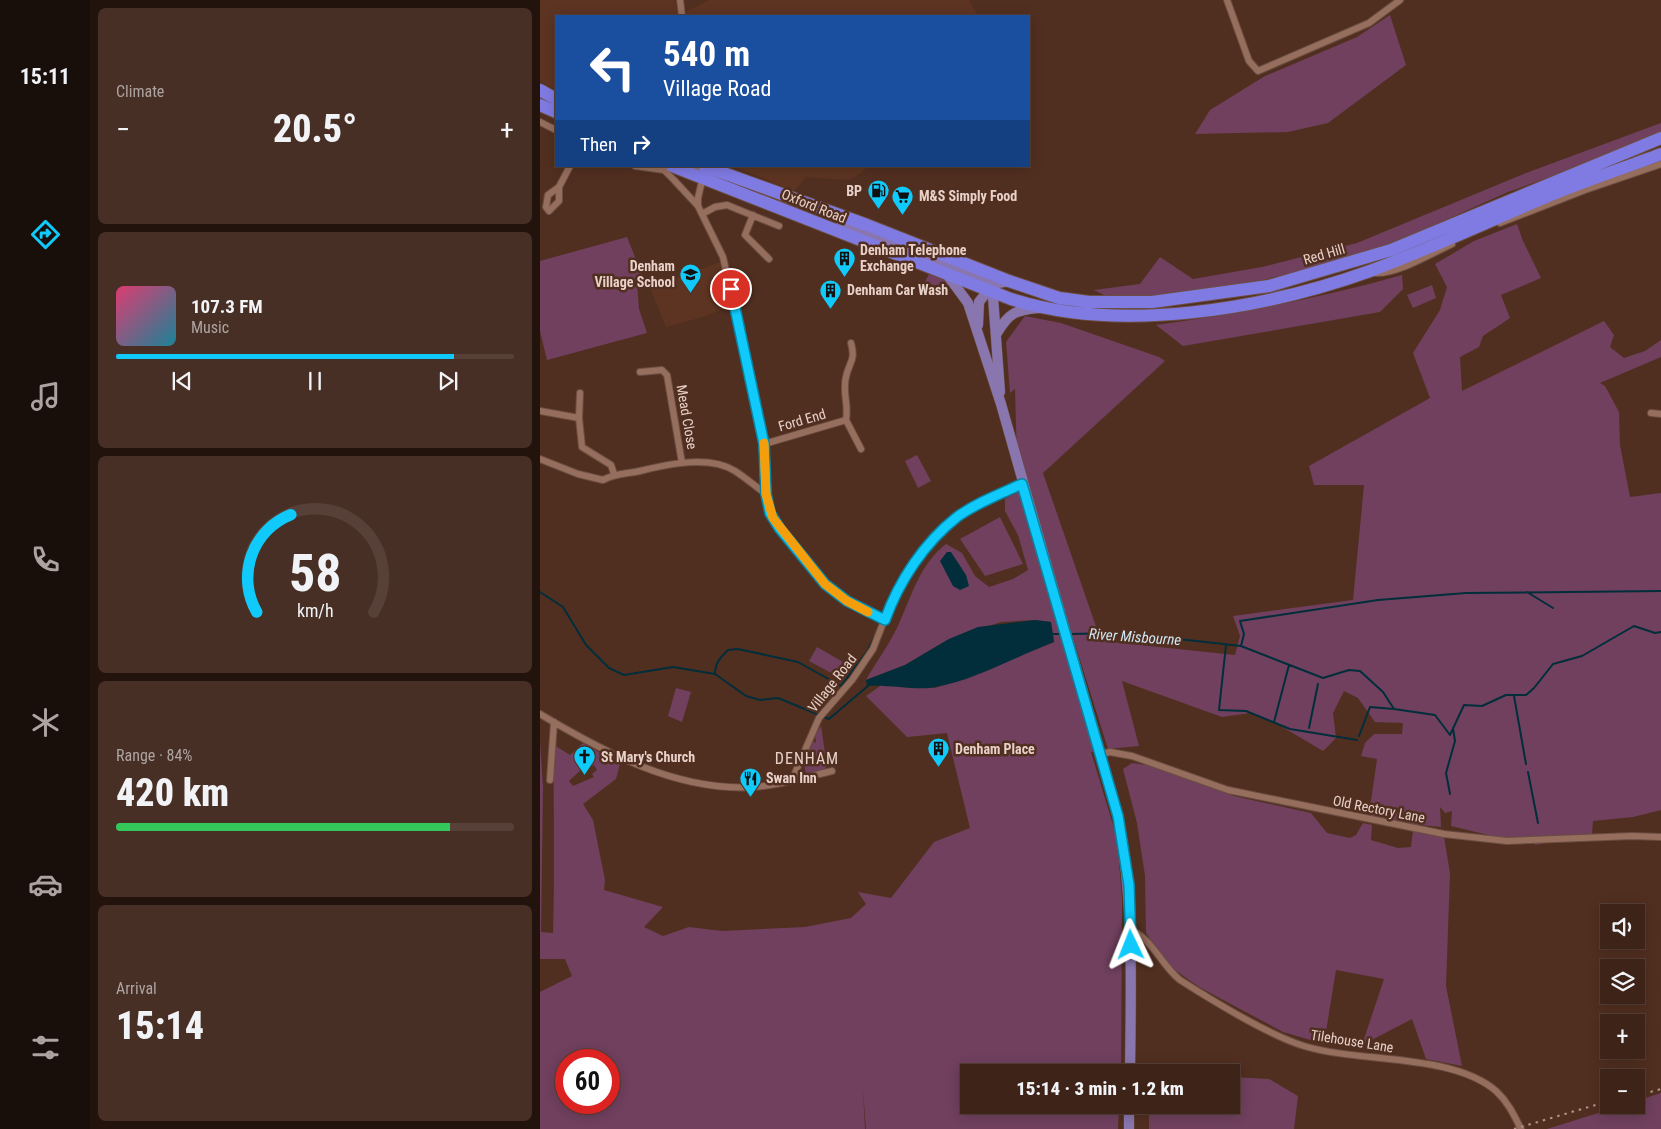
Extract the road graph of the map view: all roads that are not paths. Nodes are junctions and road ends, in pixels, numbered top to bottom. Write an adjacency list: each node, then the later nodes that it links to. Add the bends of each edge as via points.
1 (680, 0): 4 (street)
2 (1227, 0): 3 (street, via 1249,61 1258,71 1368,23)
3 (1400, 0)
4 (682, 15)
5 (540, 90): 6 (highway)
6 (555, 98)
7 (540, 105): 8 (highway)
8 (555, 112)
9 (540, 122): 10 (street)
10 (555, 130)
11 (1661, 138): 30 (highway, Red Hill, via 1391,250 1269,286 1152,302 1089,302 1059,298)
12 (1661, 154): 28 (highway)
13 (1661, 164): 28 (street, via 1537,208 1384,273)
14 (569, 167): 20 (street)
15 (642, 167): 22 (street, via 664,170)
16 (674, 167): 19 (highway, Oxford Road)
17 (696, 167): 19 (street, via 704,172)
18 (707, 167): 21 (highway, Oxford Road)
19 (704, 180): 22 (street); 29 (highway, Oxford Road)
20 (559, 187)
21 (808, 204): 27 (highway, Oxford Road, via 867,224); 31 (main road, via 864,232 983,279)
22 (698, 206): 23 (street)
23 (702, 214): 24 (street, via 727,204); 46 (street, via 723,257)
24 (753, 215): 25 (street); 26 (street, via 745,235)
25 (779, 226)
26 (770, 259)
27 (979, 270): 30 (highway, Red Hill)
28 (1368, 271): 32 (highway, via 1262,300 1169,314 1108,317)
29 (946, 274): 31 (highway, Oxford Road); 34 (main road, via 968,303)
30 (1009, 281): 31 (main road, via 993,284)
31 (988, 290): 32 (highway); 33 (main road, via 993,297); 34 (main road, via 979,302)
32 (1040, 308): 33 (main road, via 1006,317)
33 (997, 338): 34 (street); 36 (main road)
34 (980, 339): 37 (main road)
35 (851, 343): 45 (street, Ford End, via 854,352 846,376 845,392 849,407)
36 (998, 358): 37 (street); 40 (main road)
37 (986, 365): 40 (main road)
38 (640, 372): 49 (street, Mead Close, via 662,370 667,375)
39 (580, 393): 44 (street)
40 (1001, 404): 51 (main road)
41 (540, 411): 44 (street)
42 (1651, 413): 43 (street)
43 (1661, 414)
44 (579, 418): 50 (street, via 582,447 611,465)
45 (846, 420): 46 (street, Ford End); 47 (street, Ford End)
46 (764, 444): 52 (street)
47 (861, 449)
48 (540, 459): 50 (street, via 603,480)
49 (682, 463): 50 (street); 52 (street, via 707,463 734,470)
50 (614, 474)
51 (1022, 484): 53 (street, Village Road, via 987,499 943,529 919,556); 56 (main road)
52 (766, 494): 53 (street, via 773,518 825,584 847,601)
53 (885, 620): 59 (street, Village Road, via 873,649 852,680 820,715)
54 (540, 714): 55 (street)
55 (554, 722): 58 (street); 59 (street, via 625,761 689,781 732,788)
56 (1101, 754): 60 (street, Old Rectory Lane, via 1110,752 1132,756 1228,790 1444,834 1507,841); 61 (main road, via 1124,849)
57 (832, 771): 59 (street)
58 (550, 780)
59 (792, 780)
60 (1661, 837)
61 (1131, 930): 62 (main road); 65 (street, Tilehouse Lane, via 1143,938 1169,972 1269,1031 1289,1041 1322,1050 1472,1076 1496,1091)
62 (1130, 1064)
63 (1129, 1114): 64 (main road)
64 (1130, 1129)
65 (1521, 1129)

